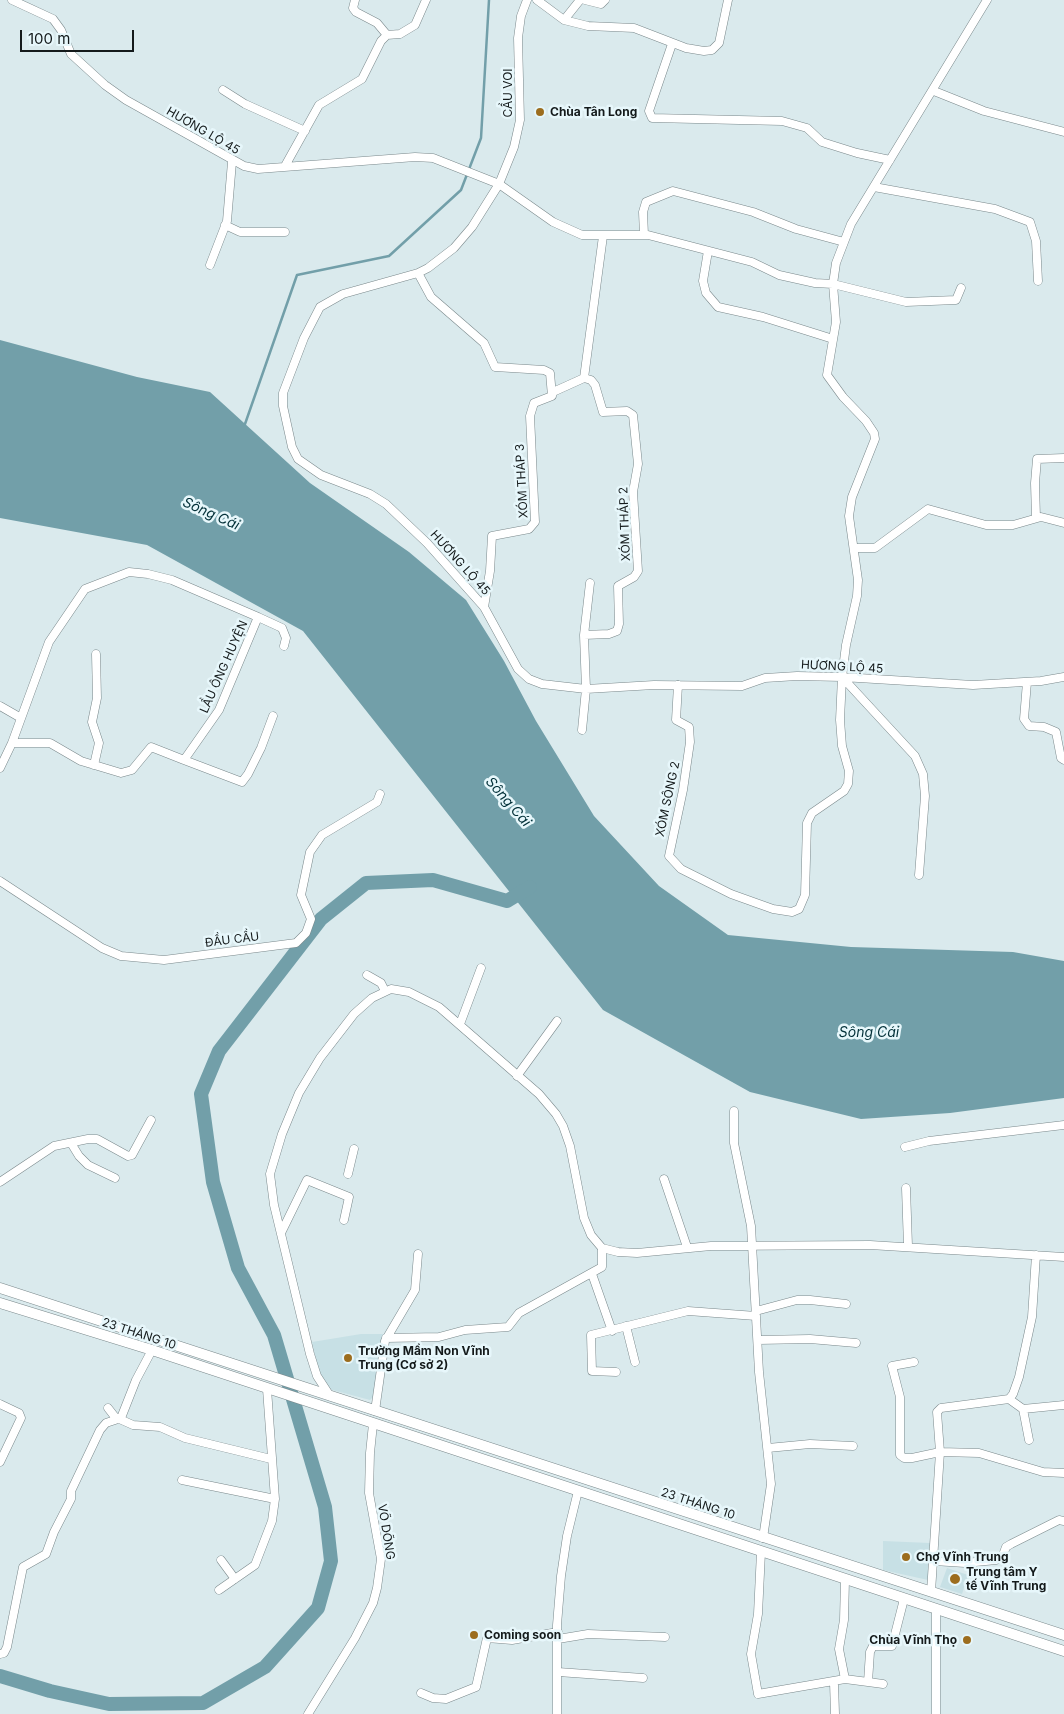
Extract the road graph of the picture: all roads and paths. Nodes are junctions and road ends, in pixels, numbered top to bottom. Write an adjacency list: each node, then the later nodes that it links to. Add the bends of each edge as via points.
1 (12, 0): 19 (street, HƯƠNG LỘ 45, via 53,19 71,54 105,86)
2 (355, 0): 12 (street, via 353,8 356,12 377,23)
3 (426, 0): 12 (street, via 414,25 400,34)
4 (527, 0): 21 (street, CẦU VOI, via 518,38 520,120 514,147)
5 (537, 0): 11 (street)
6 (580, 0): 11 (street)
7 (584, 0): 8 (street, via 601,4)
8 (606, 0)
9 (728, 0): 13 (street, via 720,38 712,50 698,51)
10 (988, 0): 15 (street)
11 (564, 20): 13 (street, via 588,26 634,28)
12 (386, 35): 16 (street, via 362,79 319,106)
13 (672, 44): 18 (street, via 649,111 652,118 782,121 807,128 822,142)
14 (223, 90): 16 (street, via 245,104)
15 (934, 91): 17 (street, via 984,111); 18 (street)
16 (305, 131): 20 (street)
17 (1064, 132)
18 (890, 160): 22 (street)
19 (232, 162): 20 (street, HƯƠNG LỘ 45, via 258,169); 23 (street)
20 (285, 166): 21 (street, HƯƠNG LỘ 45, via 422,157 458,166)
21 (499, 184): 26 (street, HƯƠNG LỘ 45, via 559,226 582,234); 30 (street, HƯƠNG LỘ 45, via 462,238 445,255)
22 (874, 187): 27 (street); 31 (street, via 995,209 1030,222 1036,241)
23 (225, 225): 24 (street, via 240,232); 29 (street)
24 (284, 232)
25 (644, 235): 26 (street, HƯƠNG LỘ 45); 27 (street, via 646,202 673,191 753,212 796,229); 28 (street, HƯƠNG LỘ 45)
26 (602, 236): 35 (street)
27 (844, 242): 32 (street)
28 (708, 251): 32 (street, HƯƠNG LỘ 45, via 752,262 779,275); 34 (street, via 703,281 706,293 718,307)
29 (210, 265)
30 (418, 273): 36 (street, via 431,297 484,343 494,366 548,371); 42 (street, HƯƠNG LỘ 45, via 331,298 320,307 284,389 283,406 292,447 303,464 335,482 382,500 428,543)
31 (1038, 281)
32 (833, 284): 33 (street, HƯƠNG LỘ 45, via 906,302 956,300); 34 (street, via 836,322)
33 (961, 288)
34 (833, 339): 40 (street, via 827,375 866,421 875,439 852,497 849,516)
35 (584, 378): 36 (street, XÓM THÁP 3); 44 (street, XÓM THÁP 2, via 595,385 603,412 627,411 633,415 638,464 633,492 637,573 618,586 617,631)
36 (553, 392): 42 (street, XÓM THÁP 3, via 551,397 534,403 531,411 536,522 529,529 492,536)
37 (1064, 458): 38 (street, via 1037,459)
38 (1036, 518): 39 (street); 40 (street, via 1013,525 986,525 928,509 875,548)
39 (1064, 523)
40 (854, 548): 47 (street, via 857,596)
41 (590, 583): 44 (street)
42 (484, 607): 51 (street, HƯƠNG LỘ 45, via 513,662 524,675 542,684)
43 (258, 617): 45 (street, via 282,628 286,638); 54 (street, LẦU ÔNG HUYỆN, via 172,580 148,574 129,572 101,582 80,593 49,642); 57 (street, LẦU ÔNG HUYỆN, via 219,710)
44 (584, 634): 51 (street)
45 (284, 646)
46 (96, 654): 59 (street, via 97,698 92,722 99,743)
47 (842, 677): 49 (street, HƯƠNG LỘ 45, via 950,685); 50 (street, HƯƠNG LỘ 45, via 765,678 742,686); 50 (street, XÓM SÔNG 2, via 840,720 842,746 849,771 848,784 844,791 812,813 807,823 805,895 798,909 792,912 731,894 681,869 669,856 690,742 689,727 676,720); 62 (street, via 915,756 923,774 925,796)
48 (1064, 677): 49 (street, HƯƠNG LỘ 45)
49 (1027, 682): 58 (street, via 1024,719 1029,726 1056,732)
50 (678, 685): 51 (street, HƯƠNG LỘ 45)
51 (586, 689): 55 (street)
52 (0, 706): 54 (street)
53 (273, 716): 57 (street, via 244,781 236,781)
54 (21, 718): 56 (street, LẦU ÔNG HUYỆN)
55 (582, 730)
56 (12, 743): 59 (street, via 50,743 76,759); 60 (street, LẦU ÔNG HUYỆN)
57 (184, 760): 59 (street, via 151,747 128,772)
58 (1064, 760)
59 (94, 765)
60 (0, 768)
61 (380, 794): 63 (street, ĐẦU CẦU, via 377,802 322,835 310,852 301,895 311,919 306,933 296,943 164,960 121,956 102,948)
62 (919, 875)
63 (0, 881)
64 (481, 968): 68 (street)
65 (366, 975): 66 (street, via 381,984)
66 (385, 991): 68 (street, via 396,989 414,994 439,1007); 82 (street, via 350,1018 320,1058 295,1101 270,1174)
67 (557, 1021): 69 (street)
68 (460, 1024): 69 (street)
69 (517, 1076): 86 (street, via 539,1094 563,1126 584,1218 591,1235)
70 (734, 1111): 83 (street, via 734,1143 747,1200)
71 (151, 1120): 73 (street, via 132,1156 95,1139)
72 (1064, 1125): 74 (street, via 929,1141)
73 (71, 1143): 77 (street, via 88,1165); 79 (street, via 48,1150)
74 (905, 1147)
75 (354, 1149): 76 (street)
76 (348, 1174)
77 (115, 1178)
78 (664, 1178): 85 (street)
79 (0, 1182)
80 (906, 1188): 84 (street)
81 (344, 1220): 82 (street, via 350,1197 307,1180)
82 (282, 1233): 105 (street, via 310,1354)
83 (752, 1246): 84 (street); 85 (street); 94 (street)
84 (908, 1246): 88 (street)
85 (687, 1247): 86 (street, via 637,1253)
86 (602, 1248): 90 (street, via 602,1268)
87 (418, 1254): 97 (street, via 415,1290)
88 (1036, 1255): 89 (street); 106 (street, via 1032,1317 1019,1376)
89 (1064, 1257)
90 (592, 1274): 96 (street); 97 (street, via 519,1313 508,1327 465,1330 439,1337)
91 (0, 1288): 105 (main road, 23 THÁNG 10)
92 (0, 1303): 100 (main road, 23 THÁNG 10)
93 (846, 1304): 94 (street, via 797,1300)
94 (756, 1314): 95 (street, via 688,1311); 98 (street)
95 (626, 1326): 96 (street); 101 (street)
96 (612, 1331): 103 (street, via 591,1335 592,1371)
97 (386, 1338): 111 (street)
98 (758, 1340): 99 (street, via 810,1339); 116 (street, via 763,1426)
99 (856, 1343)
100 (152, 1350): 104 (main road, 23 THÁNG 10); 112 (street)
101 (634, 1362)
102 (914, 1362): 117 (street, via 892,1366 900,1398 900,1455 912,1458)
103 (616, 1372)
104 (268, 1390): 113 (main road, 23 THÁNG 10); 118 (street)
105 (328, 1396): 111 (main road, 23 THÁNG 10)
106 (1009, 1399): 110 (street); 117 (street, via 942,1408 937,1412 936,1420)
107 (0, 1404): 119 (street, via 19,1413 21,1418)
108 (1064, 1405): 110 (street)
109 (108, 1408): 112 (street)
110 (1023, 1409): 114 (street)
111 (375, 1411): 113 (main road); 125 (main road, 23 THÁNG 10)
112 (119, 1420): 118 (street, via 160,1427 185,1438); 141 (street, via 106,1423 100,1430 46,1554 23,1567 7,1647)
113 (373, 1424): 122 (main road, 23 THÁNG 10); 149 (street, VÕ DÕNG, via 369,1493 381,1559 377,1588 355,1638)
114 (1029, 1440)
115 (853, 1446): 116 (street, via 810,1444)
116 (768, 1448): 125 (street, via 771,1484)
117 (940, 1452): 120 (street, via 979,1453 1044,1472); 128 (street)
118 (271, 1459): 123 (street)
119 (0, 1462)
120 (1064, 1473)
121 (182, 1480): 123 (street)
122 (578, 1491): 126 (main road, 23 THÁNG 10); 136 (street, via 562,1568)
123 (275, 1499): 129 (street, via 269,1532 257,1562)
124 (1064, 1521): 128 (street, via 1059,1520 1011,1544 996,1560)
125 (763, 1538): 126 (main road); 132 (main road, 23 THÁNG 10)
126 (761, 1552): 130 (main road, 23 THÁNG 10); 145 (street, via 758,1614 751,1654 758,1694)
127 (221, 1560): 129 (street)
128 (934, 1561): 132 (street)
129 (235, 1579): 131 (street)
130 (845, 1580): 133 (main road, 23 THÁNG 10); 144 (street, via 845,1615 839,1649)
131 (219, 1590)
132 (931, 1592): 135 (main road, 23 THÁNG 10)
133 (904, 1599): 134 (main road, 23 THÁNG 10); 146 (street, via 892,1646 873,1646 870,1652)
134 (936, 1610): 139 (main road, 23 THÁNG 10); 152 (street)
135 (1043, 1628): 137 (main road, 23 THÁNG 10); 139 (main road)
136 (558, 1635): 138 (street); 142 (street); 148 (street, via 512,1640 487,1638 476,1687 446,1699)
137 (1064, 1635)
138 (665, 1636)
139 (1038, 1642): 140 (main road, 23 THÁNG 10)
140 (1064, 1651)
141 (0, 1654)
142 (558, 1672): 143 (street); 150 (street)
143 (643, 1678)
144 (845, 1679): 145 (street); 146 (street)
145 (834, 1682): 151 (street)
146 (868, 1682): 147 (street)
147 (883, 1684)
148 (421, 1693)
149 (308, 1714)
150 (557, 1714)
151 (835, 1714)
152 (936, 1714)

